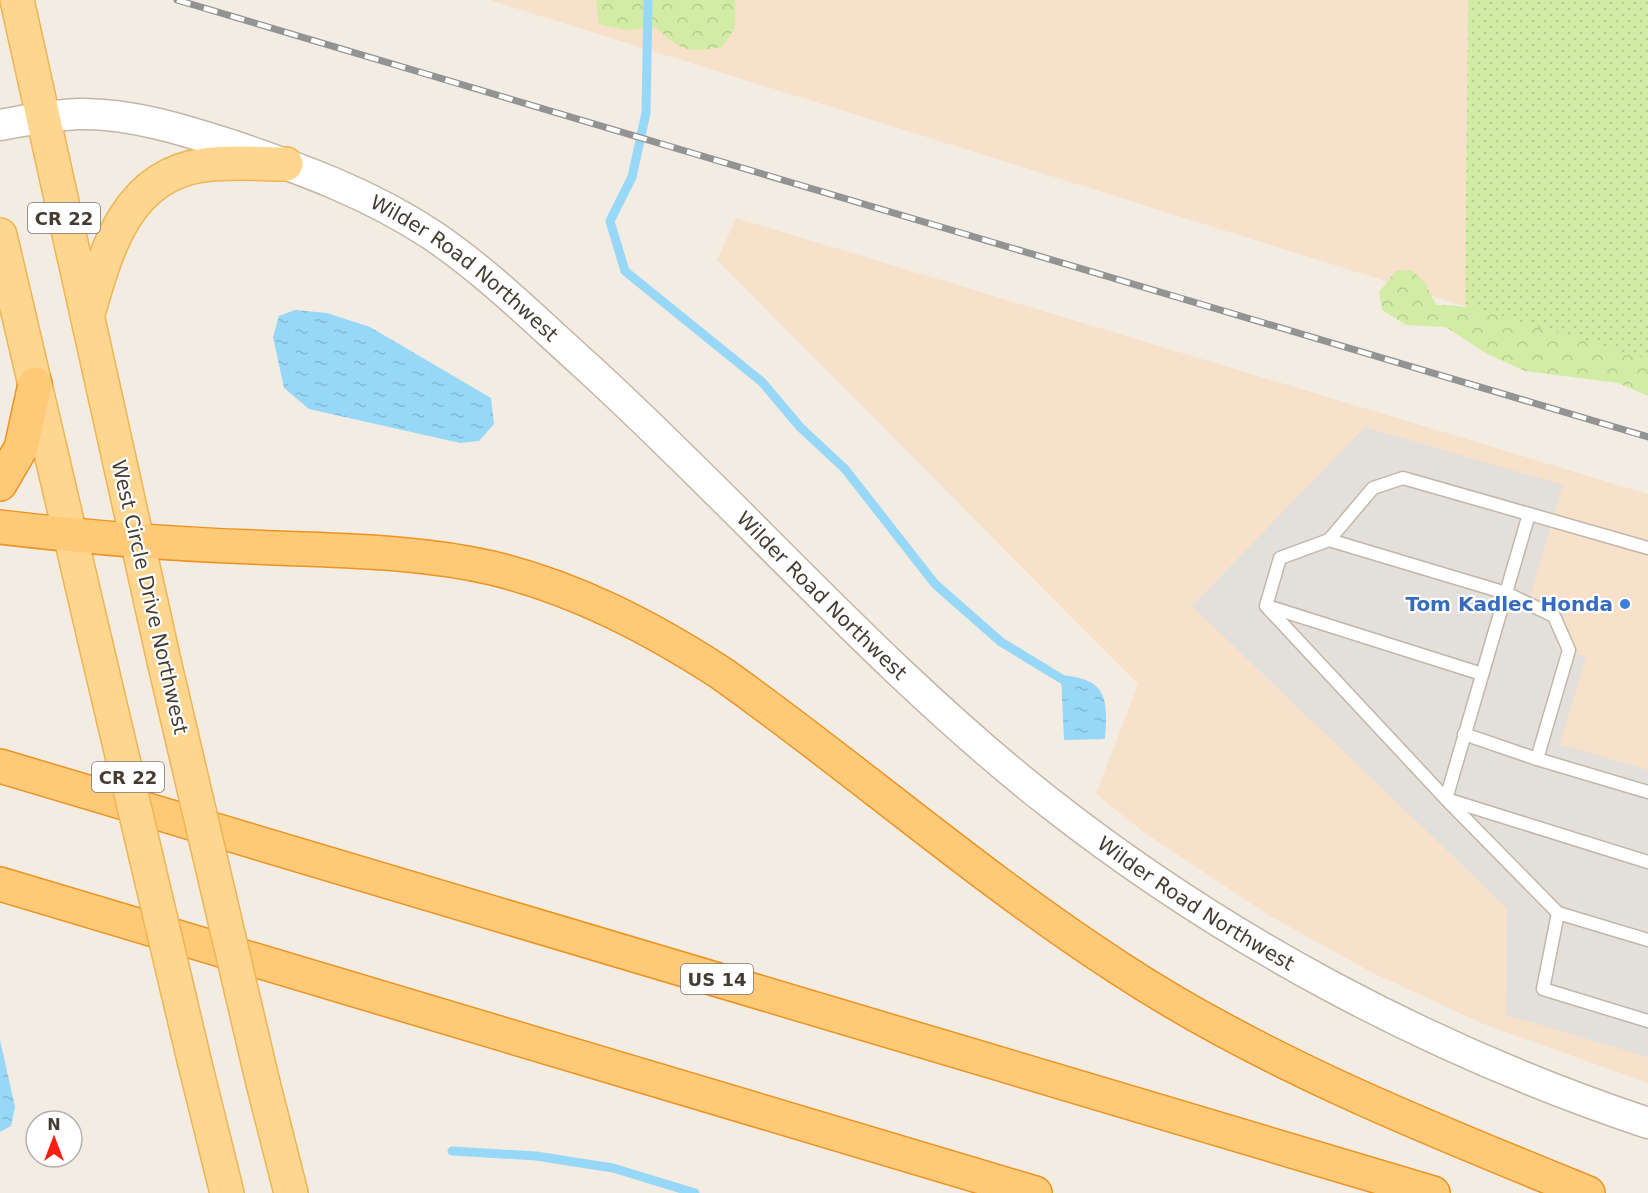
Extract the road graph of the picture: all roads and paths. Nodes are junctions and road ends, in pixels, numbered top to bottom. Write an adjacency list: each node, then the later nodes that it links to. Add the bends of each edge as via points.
1 (17, 0): 2 (main road, West Circle Drive Northwest / CR 22)
2 (42, 117): 3 (street, Wilder Road Northwest); 4 (street, Wilder Road Northwest, via 81,114 147,121); 6 (main road, West Circle Drive Northwest / CR 22)
3 (0, 125)
4 (286, 164): 6 (main road, via 202,165 179,171 139,196 110,241); 28 (street, Wilder Road Northwest, via 348,188 402,216 458,253 657,432 906,679 994,758 1150,877 1305,971 1431,1036)
5 (0, 235): 7 (main road, CR 22)
6 (87, 319): 13 (main road, West Circle Drive Northwest / CR 22)
7 (35, 384): 8 (highway, via 25,436); 11 (main road, CR 22)
8 (0, 484)
9 (1529, 514): 12 (lane, via 1403,478 1373,488); 14 (lane); 15 (lane)
10 (0, 527): 11 (highway)
11 (71, 536): 13 (highway); 29 (main road, CR 22, bridge)
12 (1329, 540): 15 (lane); 16 (lane, via 1281,558)
13 (138, 542): 30 (main road, West Circle Drive Northwest / CR 22, bridge); 33 (highway, via 424,557 492,568 603,606 689,652 729,679 1001,888 1121,970 1323,1079 1428,1128)
14 (1648, 548)
15 (1506, 593): 17 (lane); 19 (lane, via 1554,616 1569,650)
16 (1266, 606): 17 (lane); 22 (lane)
17 (1482, 674): 18 (lane)
18 (1464, 734): 19 (lane); 22 (lane)
19 (1537, 759): 21 (lane)
20 (0, 766): 32 (highway, US 14)
21 (1648, 792)
22 (1446, 799): 23 (lane); 25 (lane)
23 (1648, 862)
24 (0, 884): 31 (highway)
25 (1558, 913): 26 (lane); 27 (lane, via 1543,988)
26 (1648, 940)
27 (1648, 1021)
28 (1648, 1123)
29 (227, 1193)
30 (291, 1193)
31 (1035, 1193)
32 (1433, 1193)
33 (1588, 1193)

